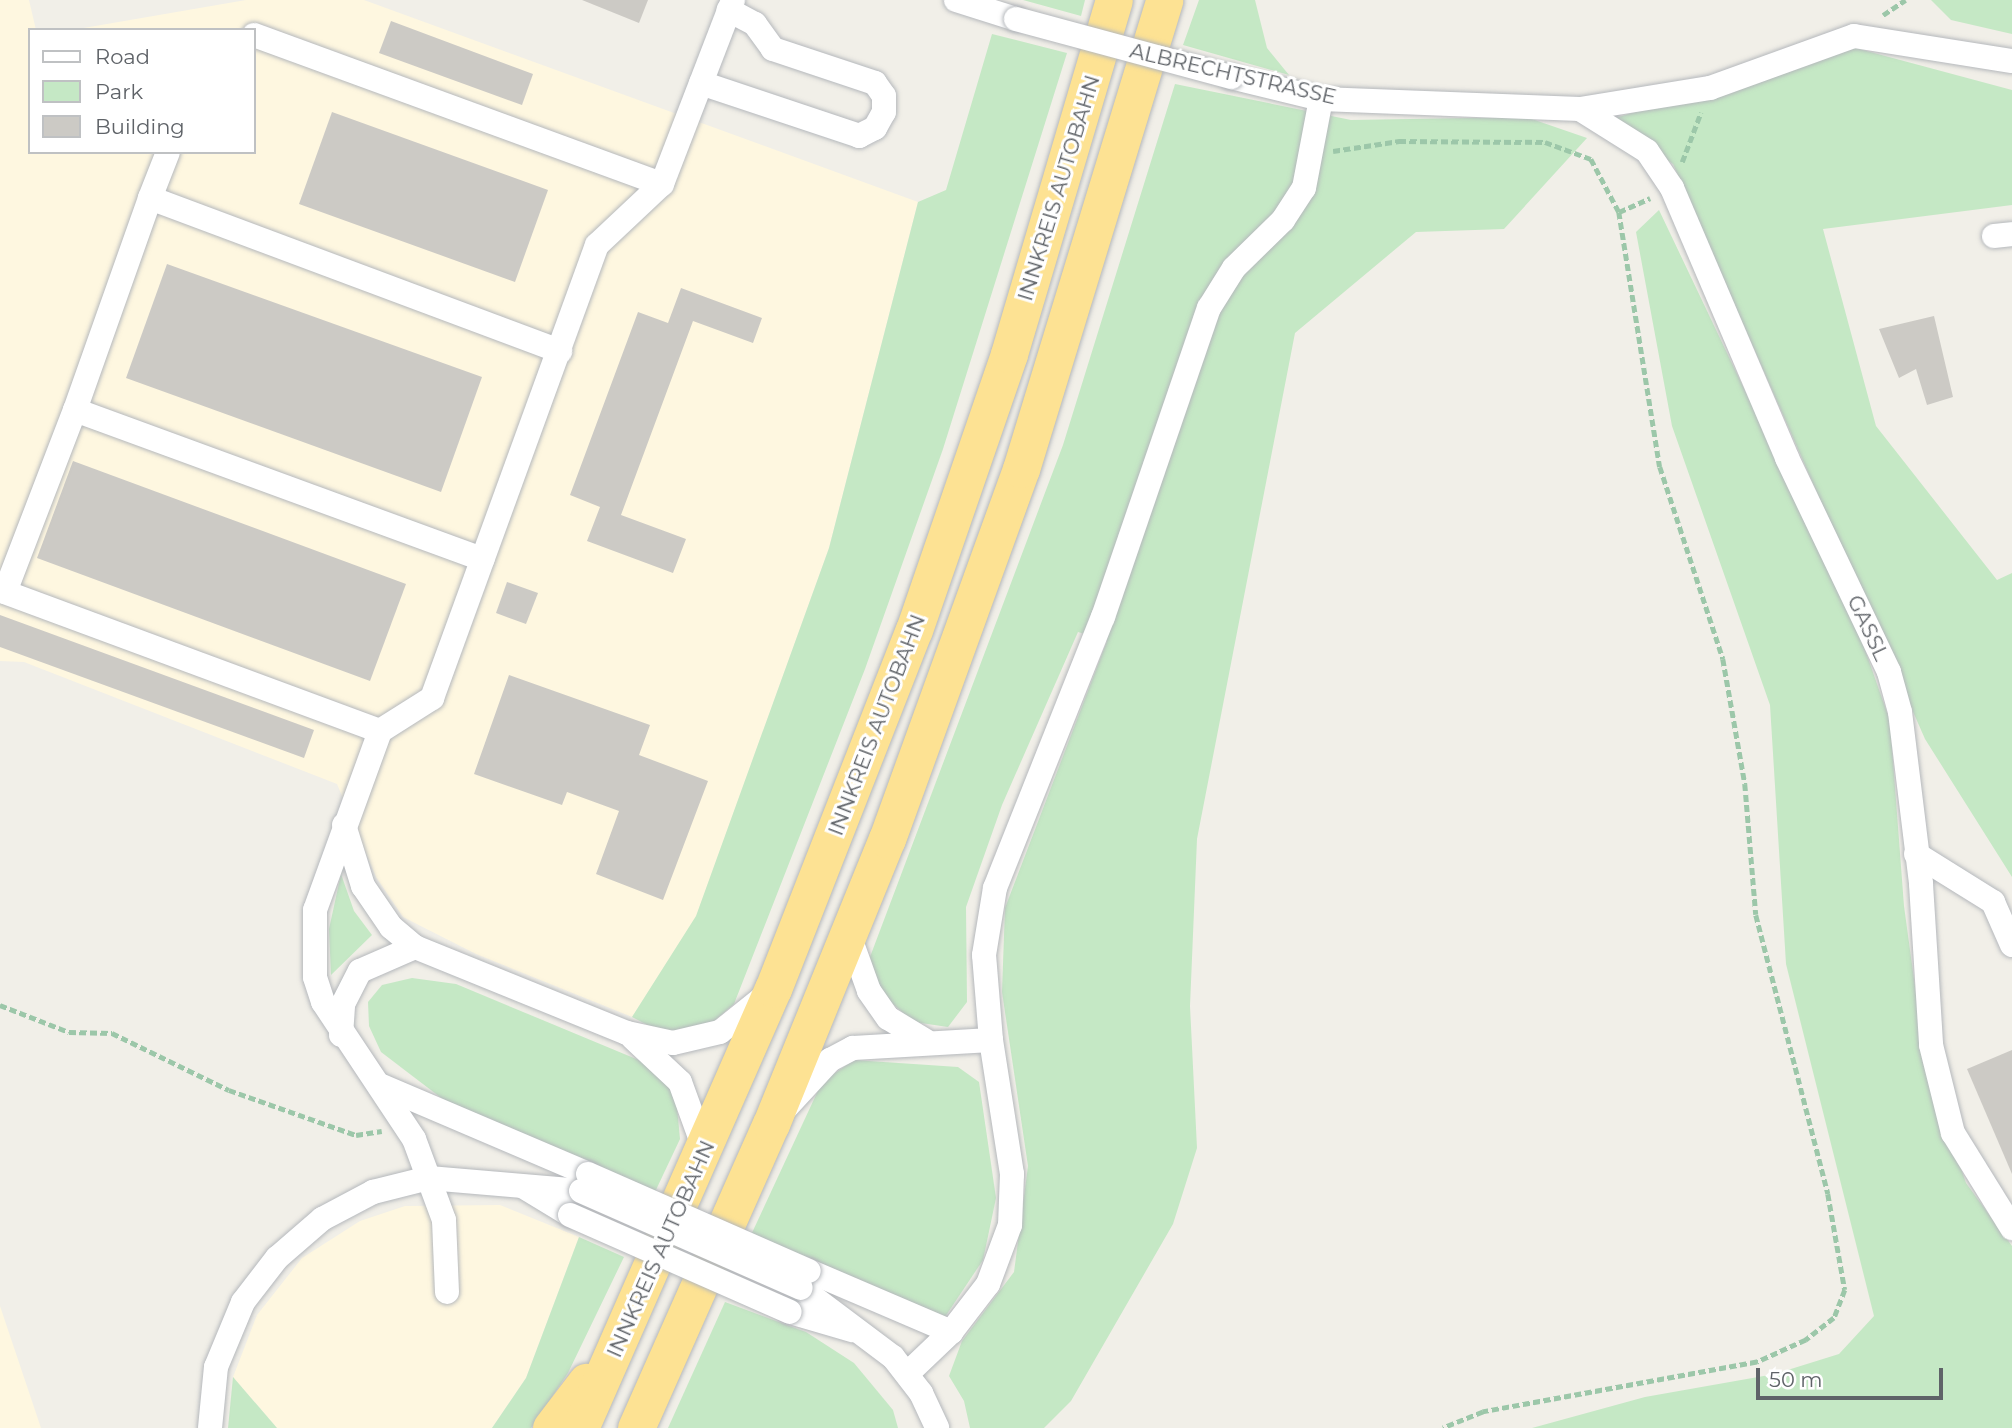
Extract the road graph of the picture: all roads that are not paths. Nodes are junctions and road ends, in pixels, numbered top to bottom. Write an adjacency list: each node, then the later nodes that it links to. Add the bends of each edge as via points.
1 (956, 0): 9 (street, ALBRECHTSTRASSE, bridge)
2 (1114, 0): 24 (highway, INNKREIS AUTOBAHN, via 1009,354 914,630)
3 (1176, 0): 5 (highway)
4 (731, 5): 8 (street); 8 (street, via 755,24 774,49 875,83 884,96 884,112 875,128 859,136)
5 (1160, 17): 21 (highway, via 1021,469)
6 (256, 36): 12 (street)
7 (2012, 61): 10 (street, ALBRECHTSTRASSE, via 1854,36 1710,88)
8 (701, 83): 12 (street)
9 (1321, 99): 10 (street, ALBRECHTSTRASSE); 27 (street, via 1315,152 1304,188 1283,220 1234,268 1209,308 1102,617 995,888 984,966)
10 (1569, 108): 19 (street, GASSL, via 1647,152 1672,188 1787,457 1889,672 1900,712)
11 (167, 154): 13 (street)
12 (662, 184): 14 (street, via 597,245)
13 (150, 198): 14 (street); 15 (street)
14 (560, 351): 16 (street)
15 (75, 410): 16 (street); 17 (street, via 5,592)
16 (483, 559): 17 (street, via 432,698)
17 (380, 731): 18 (street)
18 (344, 825): 23 (street, via 363,886 391,927); 26 (street, via 315,910 312,942 315,977)
19 (1916, 854): 20 (street); 35 (street, GASSL, via 1931,1045 1953,1133)
20 (2006, 915): 22 (street)
21 (849, 935): 28 (street, via 869,990 888,1018); 30 (highway)
22 (2012, 945)
23 (415, 947): 25 (street); 26 (street, via 360,971 344,1004)
24 (774, 989): 25 (street, via 720,1032 698,1041 673,1042); 31 (highway, INNKREIS AUTOBAHN)
25 (627, 1033): 31 (street, via 664,1061 680,1082)
26 (341, 1036): 29 (street)
27 (991, 1040): 28 (street); 40 (street, via 1012,1174 1010,1225 988,1284)
28 (927, 1042): 30 (street, via 840,1053)
29 (382, 1086): 32 (street, via 405,1122); 33 (street)
30 (771, 1124): 45 (highway)
31 (705, 1151): 38 (highway, INNKREIS AUTOBAHN)
32 (429, 1178): 34 (street, via 478,1178); 37 (street, via 448,1242); 42 (street, via 346,1205 276,1258 228,1331 215,1377)
33 (585, 1183): 34 (street); 36 (street, bridge)
34 (523, 1187): 39 (street, bridge, via 570,1216 790,1312)
35 (2012, 1228)
36 (805, 1280): 39 (street); 40 (street)
37 (447, 1292)
38 (626, 1328): 43 (highway); 44 (highway, INNKREIS AUTOBAHN)
39 (852, 1330): 41 (street)
40 (951, 1332): 41 (street)
41 (908, 1373): 46 (street)
42 (210, 1428)
43 (551, 1428)
44 (580, 1428)
45 (636, 1428)
46 (937, 1428)

